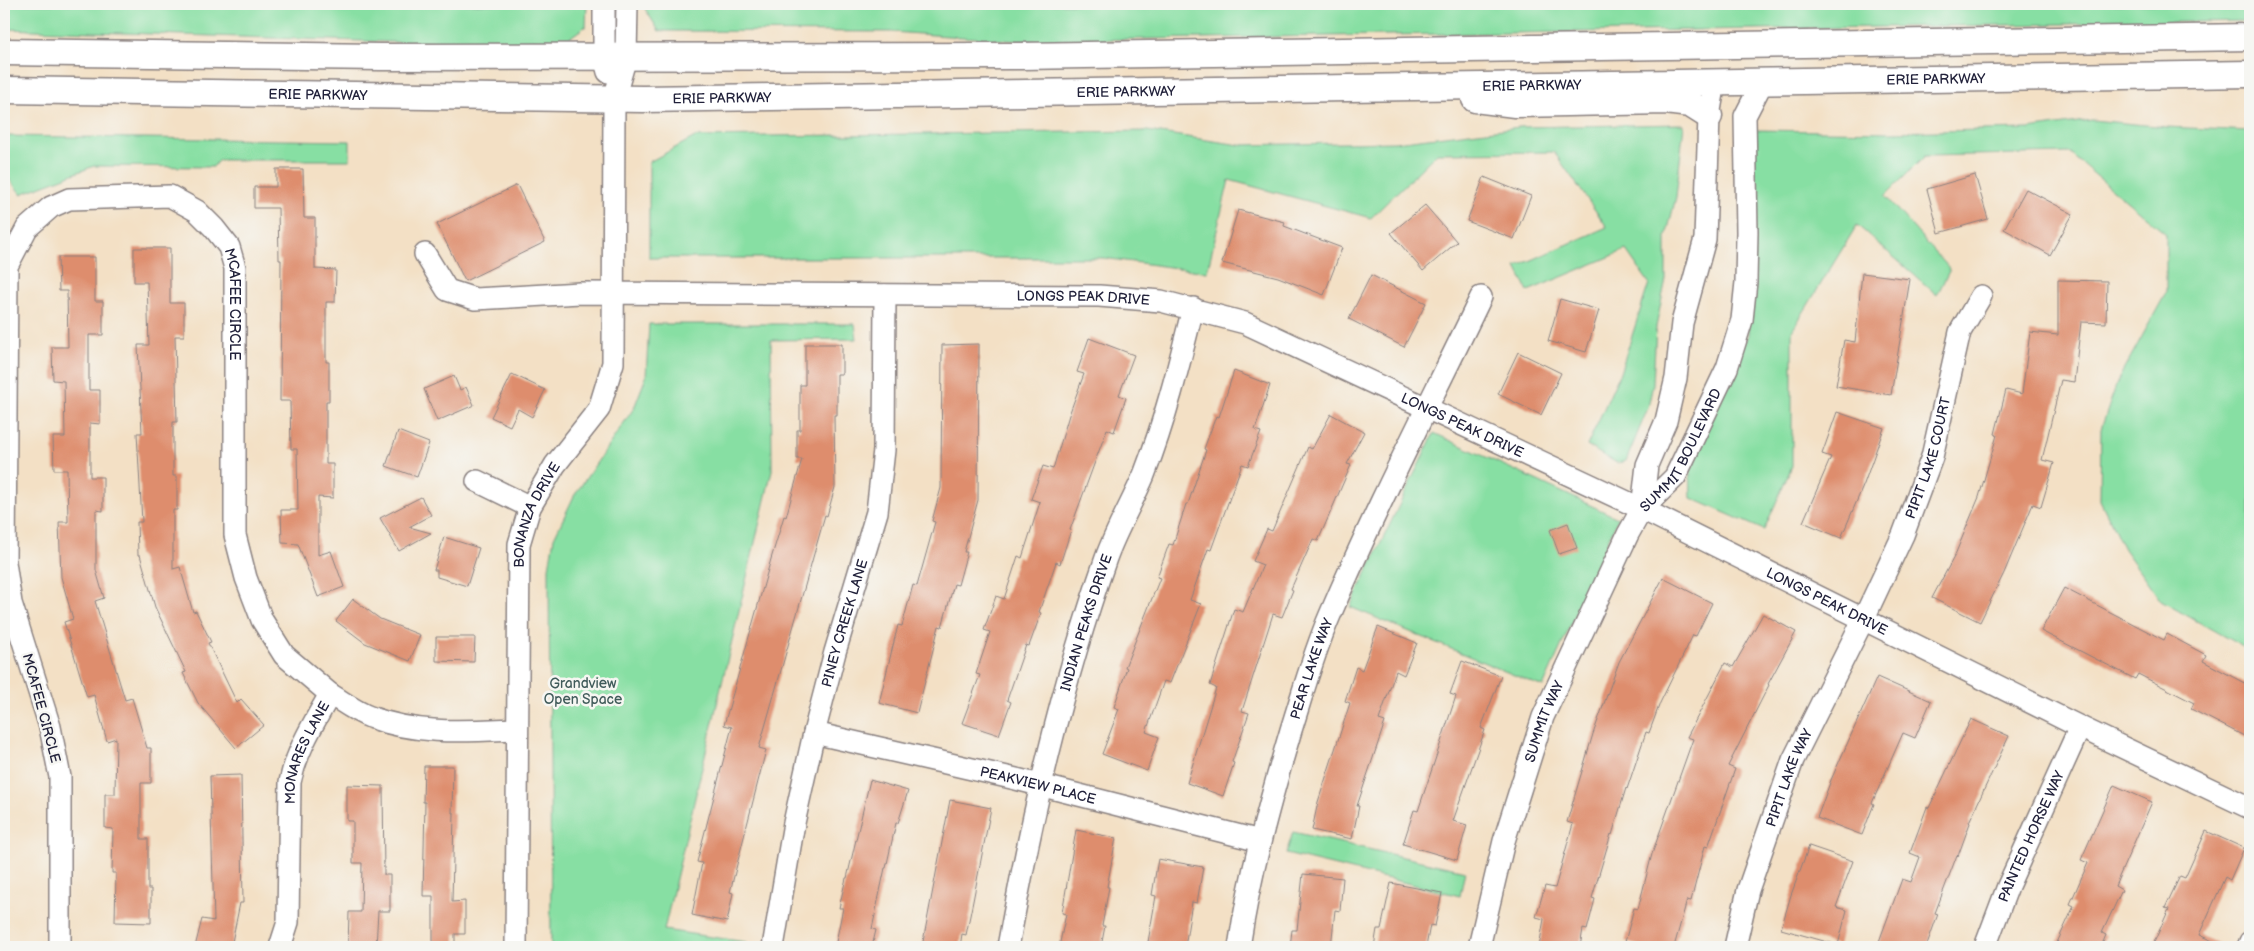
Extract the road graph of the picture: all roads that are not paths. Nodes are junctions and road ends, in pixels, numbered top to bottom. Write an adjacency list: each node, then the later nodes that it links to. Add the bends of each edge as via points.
1 (604, 4): 6 (street)
2 (627, 4): 6 (street)
3 (2250, 37): 4 (main road)
4 (2054, 41): 6 (main road, via 1021,56); 9 (main road, via 1968,60 1740,63)
5 (4, 52): 6 (main road)
6 (615, 57): 12 (street, BONANZA DRIVE)
7 (2250, 74): 8 (main road, ERIE PARKWAY)
8 (1762, 81): 9 (main road, ERIE PARKWAY); 24 (street, SUMMIT BOULEVARD, via 1745,116 1747,242 1742,320 1727,368 1675,477)
9 (1714, 82): 10 (main road, ERIE PARKWAY); 13 (street, SUMMIT BOULEVARD)
10 (1385, 88): 12 (main road, ERIE PARKWAY); 13 (main road, via 1514,104 1666,101 1690,104)
11 (4, 90): 12 (main road, ERIE PARKWAY)
12 (614, 99): 16 (street, BONANZA DRIVE)
13 (1709, 116): 24 (street, SUMMIT BOULEVARD, via 1705,239 1682,323 1676,378 1666,421 1647,465)
14 (425, 254): 16 (street, LONGS PEAK DRIVE, via 446,290 475,299)
15 (4, 280): 26 (street, MCAFEE CIRCLE, via 7,266 27,228 52,207 69,199 170,196 197,211 229,247 236,268 235,535 246,578 262,620 284,655); 34 (street, MCAFEE CIRCLE, via 5,562 11,603 56,750 60,777)
16 (613, 294): 17 (street, LONGS PEAK DRIVE); 23 (street, BONANZA DRIVE, via 613,363 599,408 555,465)
17 (885, 295): 20 (street, LONGS PEAK DRIVE, via 1098,296 1161,301); 29 (street, PINEY CREEK LANE, via 884,450 877,512)
18 (1981, 296): 25 (street, PIPIT LAKE COURT, via 1960,332 1932,458 1903,535)
19 (1481, 297): 21 (street, PEAR LAKE WAY)
20 (1194, 308): 21 (street, LONGS PEAK DRIVE, via 1245,323); 30 (street, INDIAN PEAKS DRIVE, via 1164,418 1143,476 1106,556 1063,693)
21 (1427, 407): 24 (street, LONGS PEAK DRIVE); 32 (street, PEAR LAKE WAY, via 1330,616 1306,684)
22 (477, 480): 23 (street)
23 (530, 507): 28 (street, BONANZA DRIVE, via 519,544)
24 (1642, 509): 25 (street, LONGS PEAK DRIVE); 40 (street, SUMMIT WAY, via 1600,591 1543,717 1504,841)
25 (1864, 618): 27 (street, LONGS PEAK DRIVE); 41 (street, PIPIT LAKE WAY, via 1793,760 1748,890)
26 (330, 694): 28 (street, MONARES LANE, via 369,717 415,730); 35 (street, MONARES LANE, via 295,760 290,782 288,922)
27 (2080, 727): 31 (street, LONGS PEAK DRIVE); 42 (street, PAINTED HORSE WAY, via 2008,886)
28 (516, 729): 36 (street, BONANZA DRIVE)
29 (814, 733): 30 (street, PEAKVIEW PLACE); 37 (street, PINEY CREEK LANE, via 794,823)
30 (1040, 785): 32 (street, PEAKVIEW PLACE); 38 (street, INDIAN PEAKS DRIVE)
31 (2250, 808)
32 (1260, 841): 39 (street, PEAR LAKE WAY)
33 (2250, 942): 43 (street)
34 (60, 947)
35 (280, 947)
36 (516, 947)
37 (773, 947)
38 (1008, 947)
39 (1239, 947)
40 (1479, 947)
41 (1735, 947)
42 (1985, 947)
43 (2248, 947)

